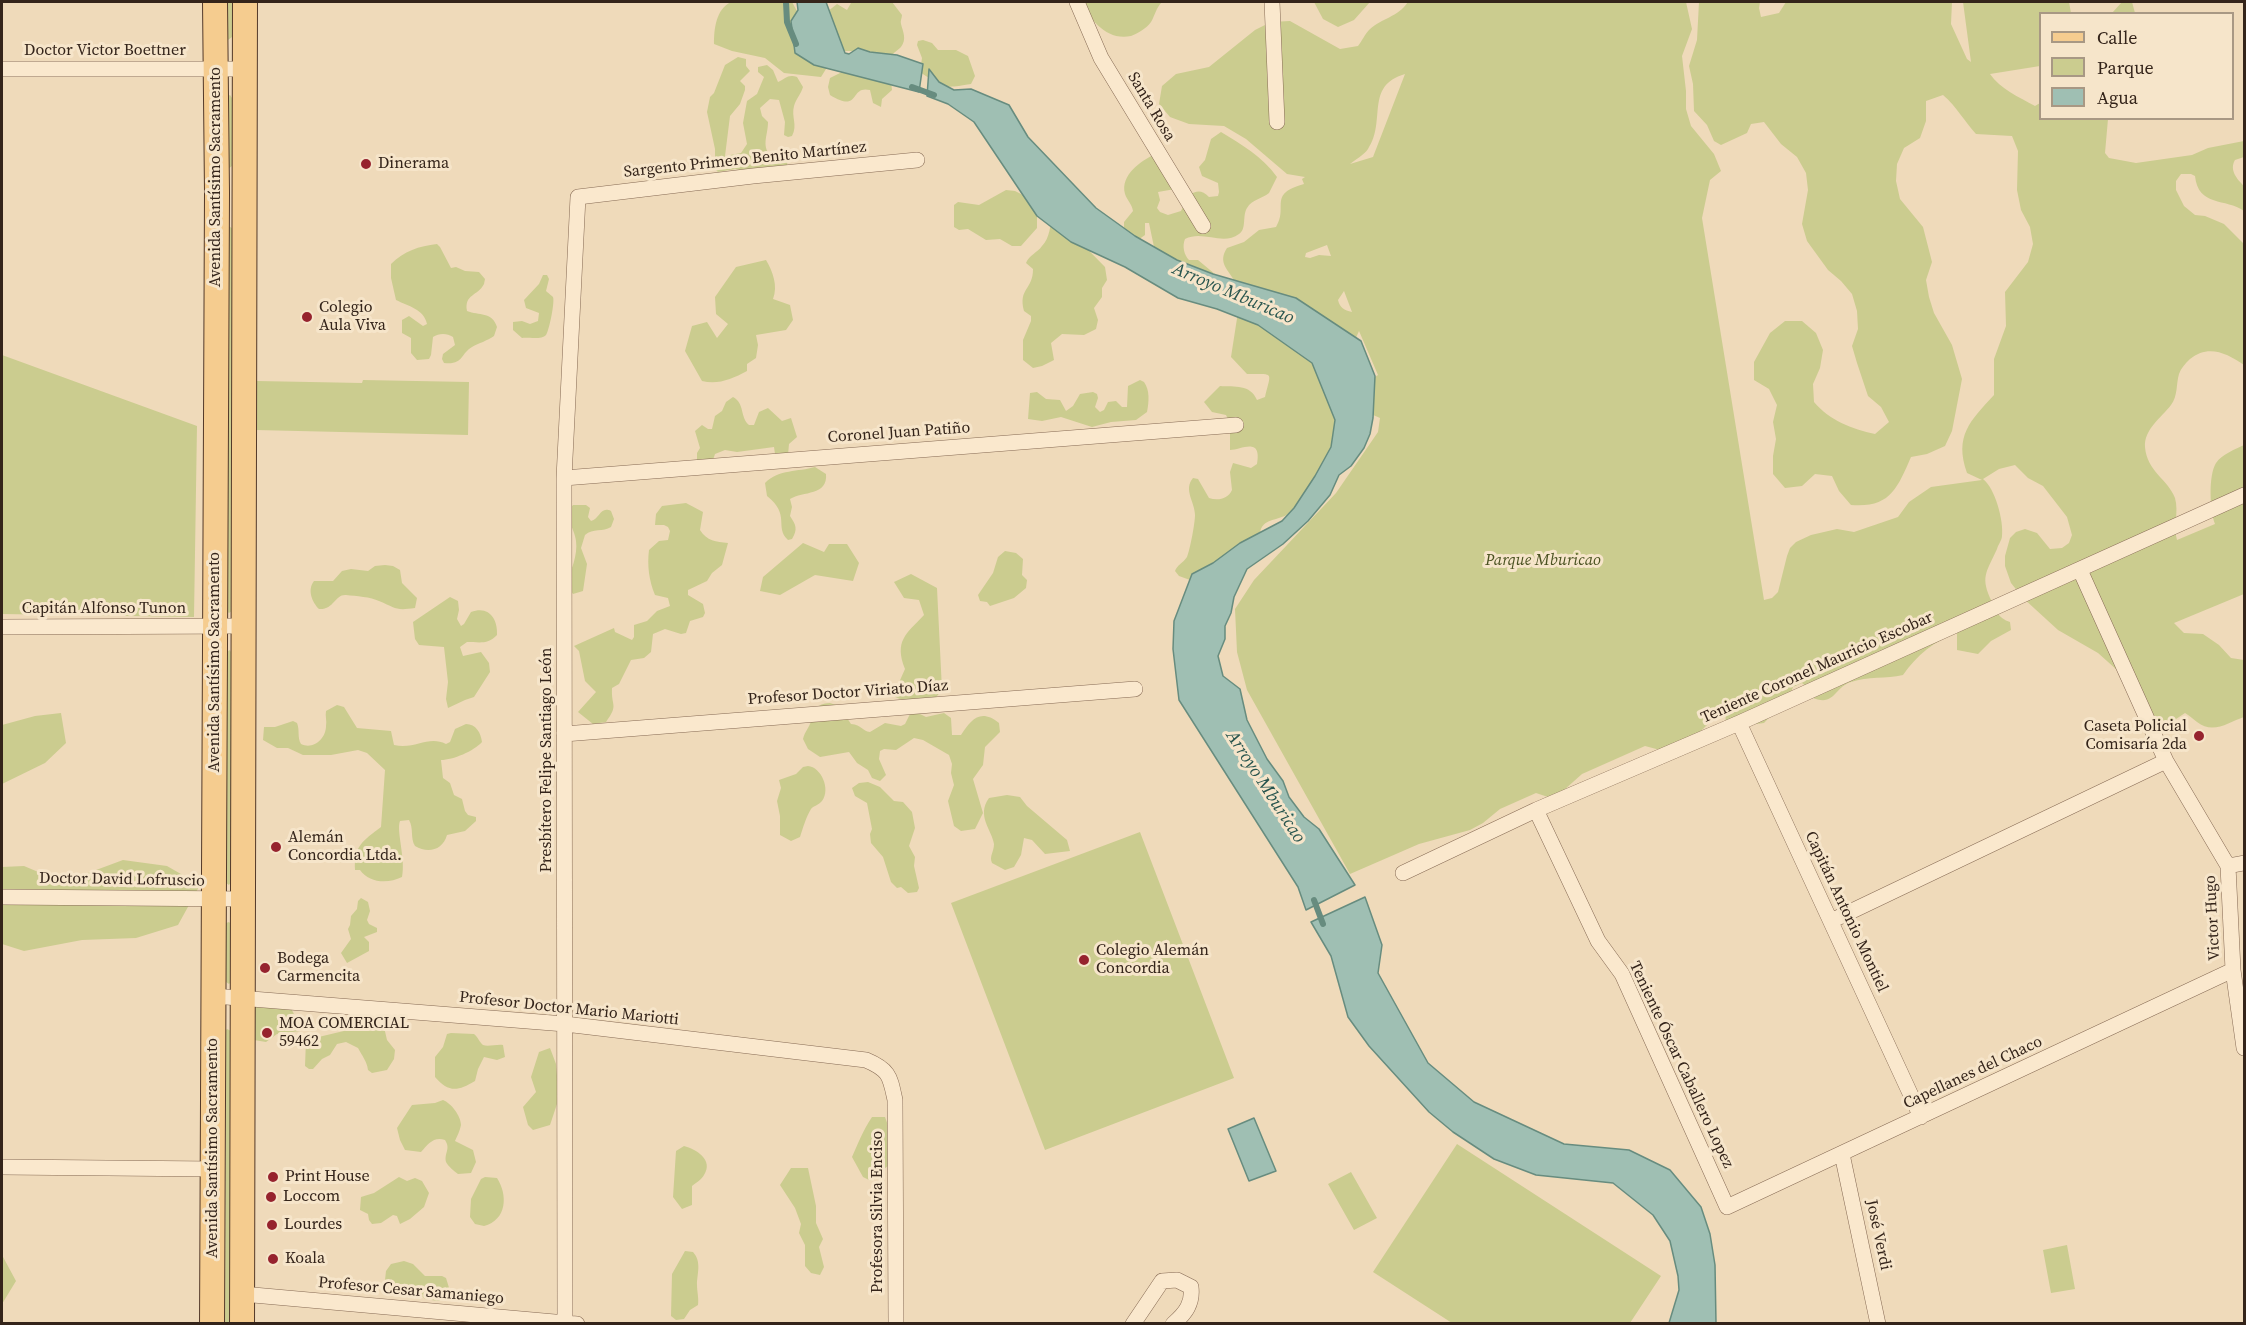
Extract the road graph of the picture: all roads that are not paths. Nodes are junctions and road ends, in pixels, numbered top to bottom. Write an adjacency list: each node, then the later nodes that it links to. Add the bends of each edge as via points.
1 (215, 2): 6 (main road, Avenida Santísimo Sacramento)
2 (245, 2): 7 (main road, Avenida Santísimo Sacramento)
3 (1077, 2): 13 (street, Santa Rosa, via 1101,58)
4 (1272, 2): 8 (street)
5 (2, 69): 6 (street, Doctor Victor Boettner)
6 (215, 69): 7 (street, Doctor Victor Boettner); 10 (main road, Avenida Santísimo Sacramento)
7 (244, 69): 11 (main road, Avenida Santísimo Sacramento)
8 (1277, 122)
9 (917, 160): 12 (street, Sargento Primero Benito Martínez)
10 (217, 193): 11 (main road); 20 (main road, Avenida Santísimo Sacramento)
11 (244, 193): 18 (main road, Avenida Santísimo Sacramento)
12 (578, 197): 15 (street, Presbítero Felipe Santiago León)
13 (1203, 226)
14 (1236, 425): 15 (street, Coronel Juan Patiño)
15 (564, 478): 23 (street, Presbítero Felipe Santiago León)
16 (2244, 495): 17 (street, Teniente Coronel Mauricio Escobar)
17 (2080, 570): 22 (street, Teniente Coronel Mauricio Escobar); 24 (street, Victor Hugo)
18 (243, 626): 20 (street, Capitán Alfonso Tunon); 31 (main road, Avenida Santísimo Sacramento)
19 (2, 627): 20 (street, Capitán Alfonso Tunon)
20 (214, 627): 30 (main road, Avenida Santísimo Sacramento)
21 (1136, 689): 23 (street, Profesor Doctor Viriato Díaz)
22 (1739, 723): 25 (street, Teniente Coronel Mauricio Escobar); 32 (street, Capitán Antonio Montiel)
23 (564, 734): 36 (street, Presbítero Felipe Santiago León)
24 (2166, 761): 27 (street, Victor Hugo); 32 (street)
25 (1536, 810): 28 (street, Teniente Coronel Mauricio Escobar); 43 (street, Teniente Óscar Caballero Lopez, via 1598,941 1622,974)
26 (2244, 863): 27 (street)
27 (2228, 866): 33 (street, Victor Hugo)
28 (1403, 873)
29 (2, 897): 30 (street, Doctor David Lofruscio)
30 (214, 899): 31 (street, Doctor David Lofruscio); 34 (main road, Avenida Santísimo Sacramento)
31 (243, 899): 35 (main road, Avenida Santísimo Sacramento)
32 (1831, 921): 39 (street, Capitán Antonio Montiel)
33 (2234, 970): 37 (street, Victor Hugo); 39 (street, Capellanes del Chaco)
34 (214, 996): 35 (street, Profesor Doctor Mario Mariotti); 42 (main road, Avenida Santísimo Sacramento)
35 (243, 998): 36 (street, Profesor Doctor Mario Mariotti); 44 (main road, Avenida Santísimo Sacramento)
36 (566, 1024): 38 (street, Profesor Doctor Mario Mariotti, via 866,1060 888,1074); 47 (street, Presbítero Felipe Santiago León)
37 (2244, 1048)
38 (895, 1100): 48 (street, Profesora Silvia Enciso)
39 (1921, 1116): 40 (street, Capellanes del Chaco)
40 (1842, 1154): 43 (street, Capellanes del Chaco); 51 (street, José Verdi)
41 (2, 1167): 42 (street)
42 (213, 1169): 45 (main road, Avenida Santísimo Sacramento)
43 (1727, 1207)
44 (242, 1294): 46 (main road, Avenida Santísimo Sacramento); 47 (street, Profesor Cesar Samaniego)
45 (212, 1323)
46 (242, 1323)
47 (569, 1323)
48 (896, 1323)
49 (1133, 1323): 50 (street, via 1162,1281 1177,1280 1191,1287 1193,1299 1182,1317)
50 (1173, 1323)
51 (1878, 1323)

